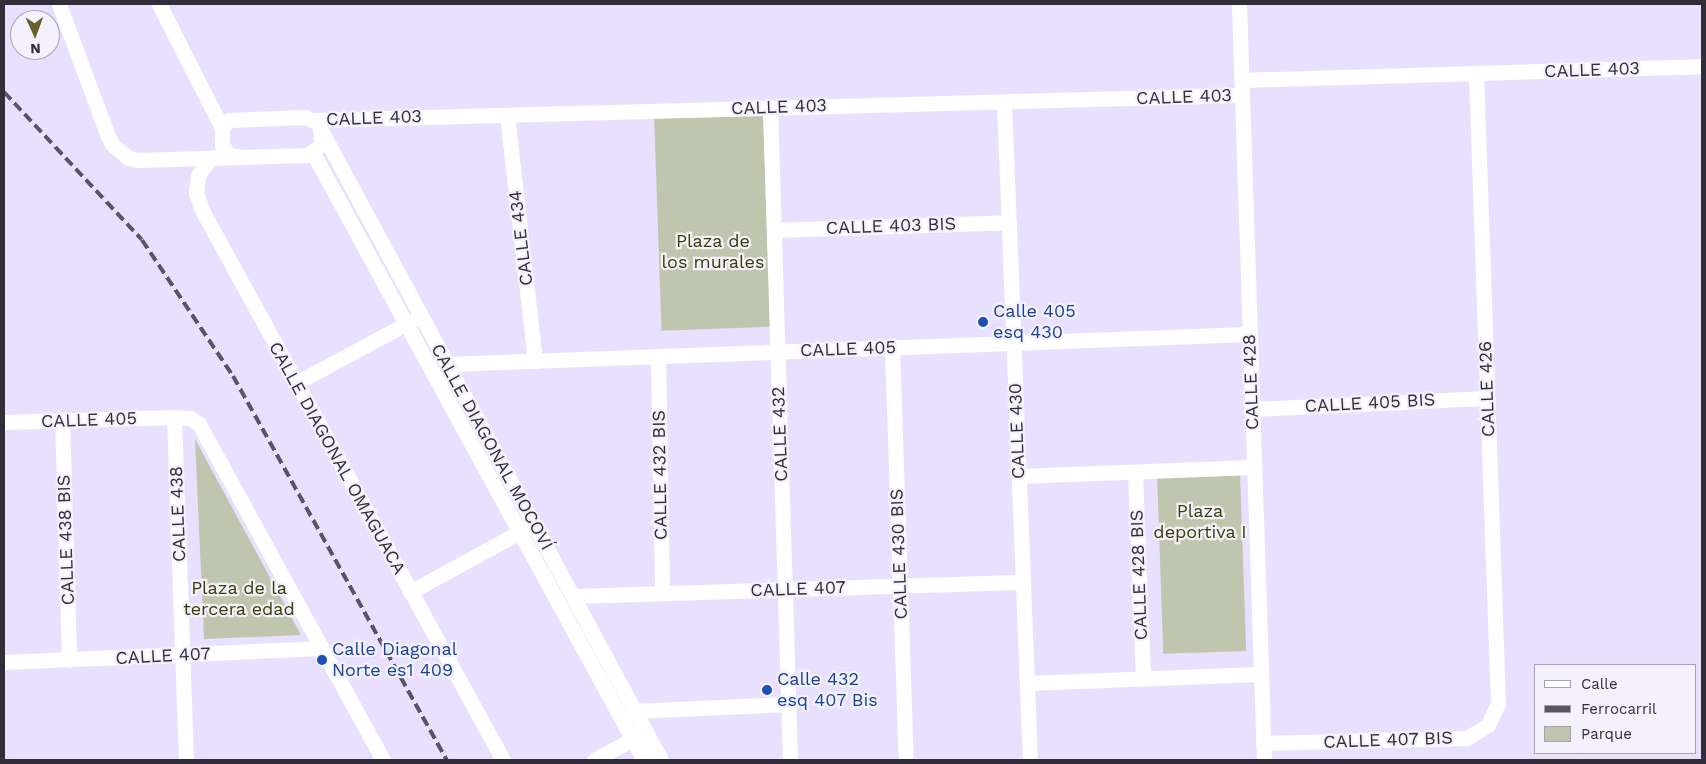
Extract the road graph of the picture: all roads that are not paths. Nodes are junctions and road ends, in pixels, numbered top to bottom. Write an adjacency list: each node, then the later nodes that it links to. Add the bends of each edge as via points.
1 (59, 4): 15 (street, via 112,144 128,158)
2 (159, 4): 11 (street)
3 (1239, 4): 6 (street, CALLE 428)
4 (1702, 66): 5 (street, CALLE 403)
5 (1476, 73): 6 (street, CALLE 403); 28 (street, CALLE 426)
6 (1242, 88): 7 (street, CALLE 403); 20 (street, CALLE 428)
7 (1004, 102): 8 (street, CALLE 403); 16 (street, CALLE 430)
8 (770, 108): 9 (street, CALLE 403); 17 (street, CALLE 432)
9 (507, 115): 10 (street, CALLE 403); 25 (street, CALLE 434)
10 (316, 120): 11 (street, CALLE 403, via 305,117 234,119); 12 (street, CALLE 403)
11 (222, 128): 14 (street, via 220,140 224,150)
12 (323, 134): 13 (street, CALLE 403, via 321,145); 18 (street, CALLE DIAGONAL MOCOVÍ)
13 (313, 153): 14 (street); 19 (street, CALLE DIAGONAL MOCOVÍ)
14 (238, 157): 15 (street)
15 (215, 158): 27 (street, CALLE DIAGONAL OMAGUACA, via 207,162 198,176 198,202)
16 (1008, 222): 17 (street, CALLE 403 BIS); 21 (street, CALLE 430)
17 (774, 230): 23 (street, CALLE 432)
18 (421, 316): 19 (street); 26 (street, CALLE DIAGONAL MOCOVÍ)
19 (406, 324): 27 (street); 37 (street, CALLE DIAGONAL MOCOVÍ)
20 (1249, 334): 21 (street, CALLE 405); 29 (street, CALLE 428)
21 (1013, 343): 22 (street, CALLE 405); 35 (street, CALLE 430)
22 (892, 347): 23 (street, CALLE 405); 39 (street, CALLE 430 BIS)
23 (777, 352): 24 (street, CALLE 405); 40 (street, CALLE 432)
24 (658, 356): 25 (street, CALLE 405); 42 (street, CALLE 432 BIS)
25 (535, 361): 26 (street, CALLE 405)
26 (447, 364): 36 (street, CALLE DIAGONAL MOCOVÍ)
27 (296, 383): 41 (street, CALLE DIAGONAL OMAGUACA)
28 (1488, 398): 29 (street, CALLE 405 BIS); 52 (street, CALLE 426)
29 (1252, 409): 33 (street, CALLE 428)
30 (174, 417): 31 (street, CALLE 405); 44 (street, CALLE 405, via 190,418 202,428); 45 (street, CALLE 438)
31 (62, 420): 32 (street, CALLE 405); 46 (street, CALLE 438 BIS)
32 (4, 422)
33 (1254, 467): 34 (street); 48 (street, CALLE 428)
34 (1135, 472): 35 (street); 49 (street, CALLE 428 BIS)
35 (1018, 476): 38 (street, CALLE 430)
36 (534, 524): 37 (street); 43 (street, CALLE DIAGONAL MOCOVÍ)
37 (519, 532): 41 (street); 55 (street, CALLE DIAGONAL MOCOVÍ)
38 (1022, 582): 39 (street, CALLE 407); 50 (street, CALLE 430)
39 (900, 586): 40 (street, CALLE 407); 64 (street, CALLE 430 BIS)
40 (785, 589): 42 (street, CALLE 407); 51 (street, CALLE 432)
41 (410, 592): 59 (street, CALLE DIAGONAL OMAGUACA)
42 (662, 593): 43 (street, CALLE 407)
43 (574, 596): 53 (street, CALLE DIAGONAL MOCOVÍ)
44 (322, 648): 45 (street, CALLE 407); 58 (street, CALLE 405)
45 (183, 655): 46 (street, CALLE 407); 57 (street, CALLE 438)
46 (69, 660): 47 (street, CALLE 407)
47 (4, 662)
48 (1260, 674): 49 (street); 56 (street, CALLE 428)
49 (1143, 678): 50 (street)
50 (1027, 683): 65 (street, CALLE 430)
51 (788, 704): 53 (street); 63 (street, CALLE 432)
52 (1498, 704): 56 (street, CALLE 407 BIS, via 1488,724 1467,738)
53 (634, 710): 54 (street, CALLE DIAGONAL MOCOVÍ)
54 (646, 732): 55 (street); 62 (street, CALLE DIAGONAL MOCOVÍ)
55 (632, 739): 60 (street); 61 (street, CALLE DIAGONAL MOCOVÍ)
56 (1263, 743): 66 (street, CALLE 428)
57 (186, 760)
58 (383, 760)
59 (503, 760)
60 (594, 760)
61 (644, 760)
62 (661, 760)
63 (790, 760)
64 (906, 760)
65 (1030, 760)
66 (1264, 760)

